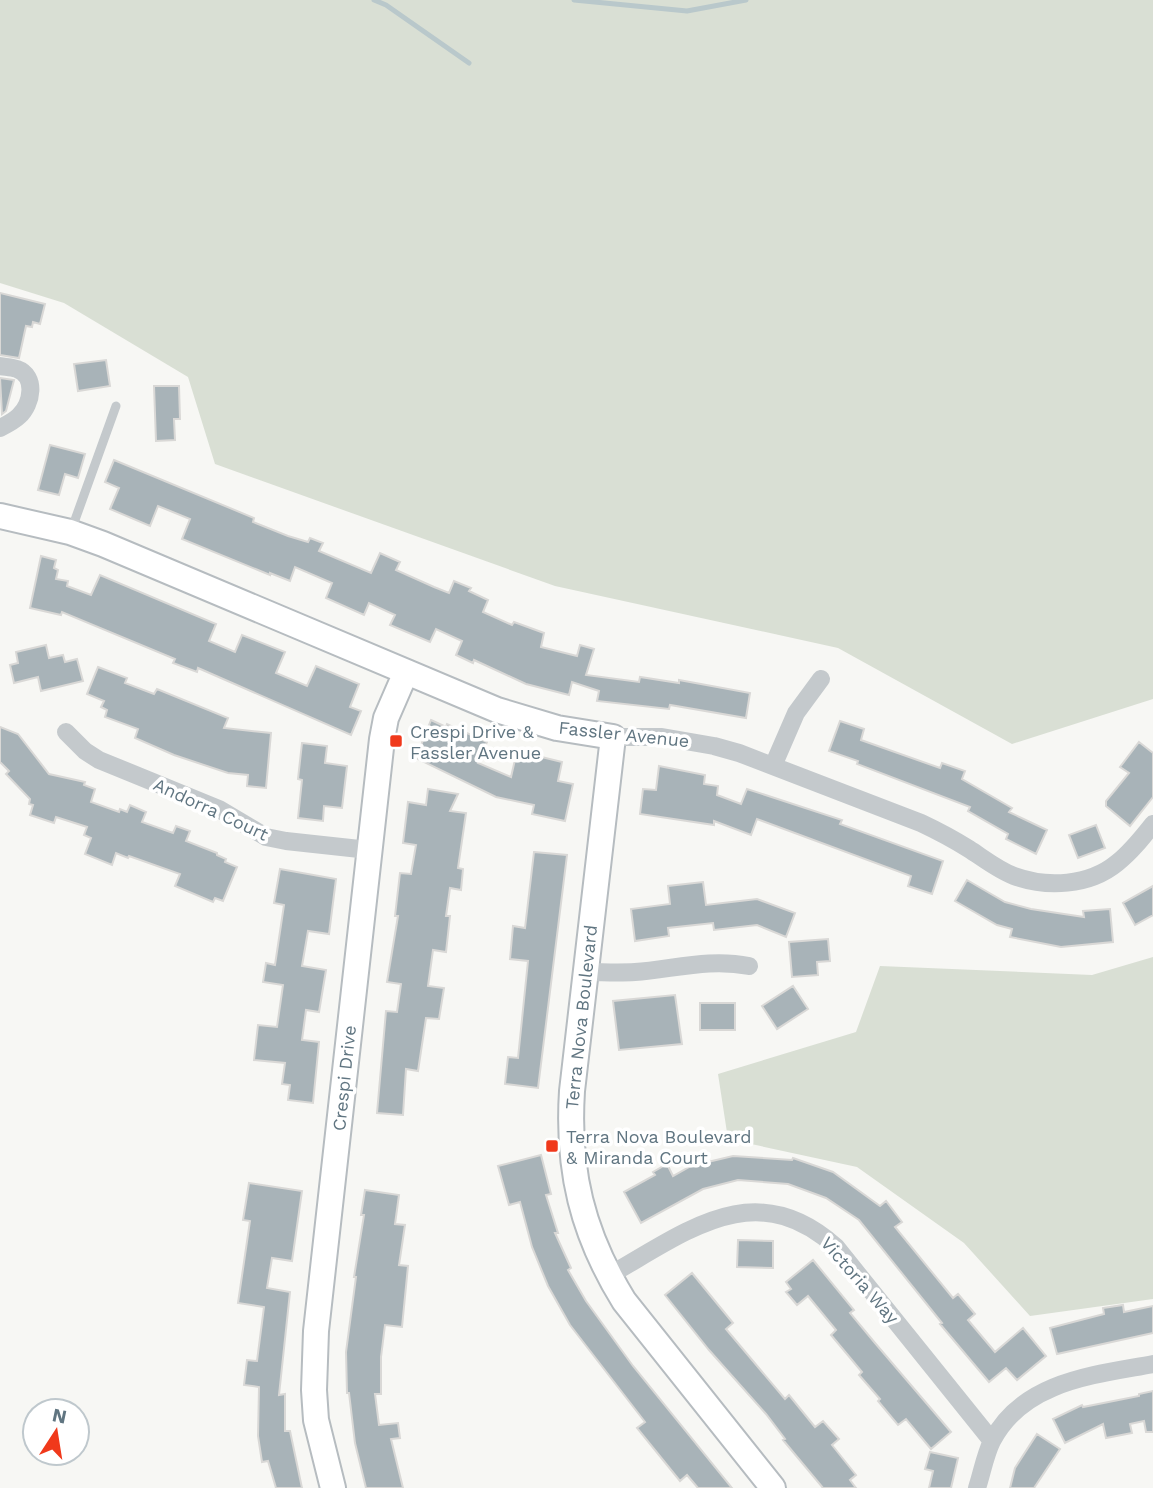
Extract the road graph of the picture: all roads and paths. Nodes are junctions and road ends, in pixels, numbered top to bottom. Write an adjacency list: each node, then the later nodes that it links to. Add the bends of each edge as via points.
1 (0, 366): 3 (street, via 19,369 32,388 20,416)
2 (116, 406): 5 (lane)
3 (0, 428)
4 (0, 516): 5 (street, Fassler Avenue)
5 (70, 532): 6 (street, Fassler Avenue)
6 (406, 672): 9 (street, Fassler Avenue, via 528,721); 12 (street, Crespi Drive, via 386,718)
7 (821, 679): 10 (street, via 796,713)
8 (66, 732): 12 (street, Andorra Court, via 99,760 219,809 266,836)
9 (613, 737): 10 (street, Fassler Avenue, via 688,740); 14 (street, Terra Nova Boulevard)
10 (773, 766): 11 (street, Fassler Avenue, via 921,823 1013,876 1041,883 1093,877 1115,865)
11 (1153, 824)
12 (369, 850): 18 (street, Crespi Drive, via 314,1361 316,1420)
13 (749, 966): 14 (street, via 703,963 636,972)
14 (585, 972): 15 (street, Terra Nova Boulevard, via 572,1091 572,1159 584,1218)
15 (608, 1276): 17 (street, Victoria Way, via 713,1218 770,1213 795,1219 836,1247); 19 (street, Terra Nova Boulevard)
16 (1153, 1364): 17 (street, via 1056,1385 1035,1395)
17 (992, 1441): 20 (street)
18 (333, 1488)
19 (773, 1488)
20 (977, 1488)

